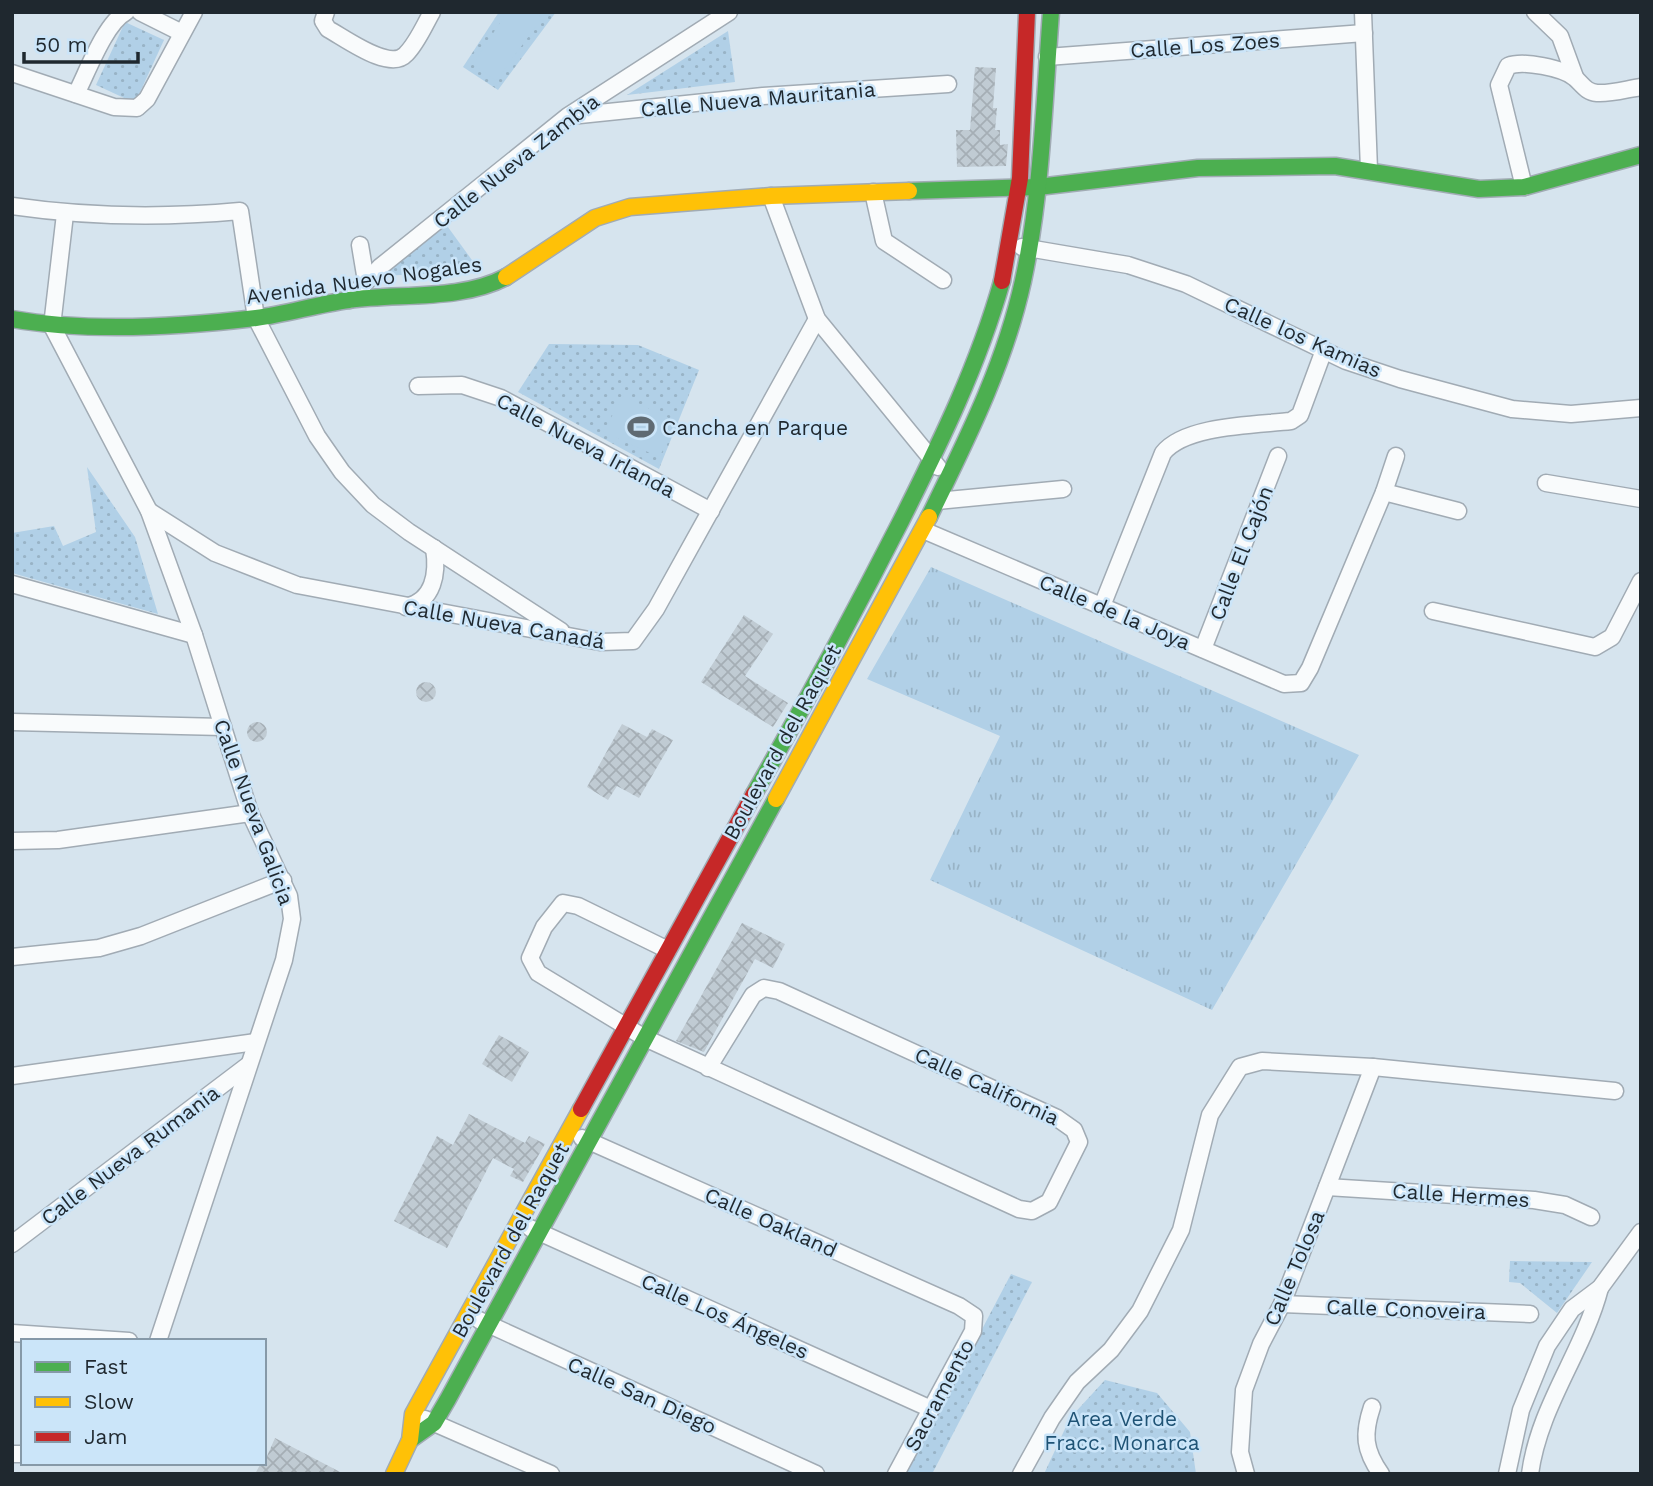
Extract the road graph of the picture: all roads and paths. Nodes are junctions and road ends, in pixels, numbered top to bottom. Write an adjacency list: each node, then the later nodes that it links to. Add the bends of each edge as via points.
1 (126, 12): 18 (street, via 108,31)
2 (140, 12): 11 (street)
3 (194, 12): 11 (street)
4 (326, 12): 5 (street, via 323,21 328,29 394,61 405,57)
5 (432, 12)
6 (729, 12): 19 (street, Calle Nueva Zambia)
7 (1027, 12): 22 (street, Boulevard del Raquet)
8 (1051, 12): 13 (street, Boulevard del Raquet)
9 (1363, 12): 12 (street)
10 (1535, 12): 15 (street, via 1560,36)
11 (182, 33): 18 (street, via 147,99 137,108 125,109)
12 (1364, 33): 13 (street, Calle Los Zoes); 21 (street)
13 (1047, 57): 23 (street, Boulevard del Raquet)
14 (12, 73): 18 (street)
15 (1574, 77): 17 (street, via 1596,93); 24 (street, via 1518,62 1502,74 1500,93)
16 (948, 84): 19 (street, Calle Nueva Mauritania, via 763,96)
17 (1641, 87)
18 (76, 94)
19 (568, 116): 33 (street, Calle Nueva Zambia)
20 (1641, 155): 24 (street, Avenida Nuevo Nogales)
21 (1369, 170): 23 (street, Avenida Nuevo Nogales, via 1335,166 1198,169); 24 (street, Avenida Nuevo Nogales, via 1456,186)
22 (1017, 187): 23 (street, Avenida Nuevo Nogales); 25 (street, Avenida Nuevo Nogales); 30 (street, Boulevard del Raquet)
23 (1038, 187): 31 (street, Boulevard del Raquet)
24 (1524, 187)
25 (873, 192): 26 (street, Avenida Nuevo Nogales); 32 (street, via 884,241)
26 (771, 195): 34 (street, Avenida Nuevo Nogales, via 630,207 595,218 497,282 464,290); 36 (street)
27 (12, 206): 28 (street)
28 (65, 214): 35 (street, via 240,211); 38 (street)
29 (360, 246): 33 (street)
30 (1009, 246): 31 (street, Calle los Kamias); 44 (street, Boulevard del Raquet, via 975,365)
31 (1030, 248): 39 (street, Calle los Kamias, via 1128,265 1175,280); 45 (street, Boulevard del Raquet, via 1007,335)
32 (943, 280)
33 (366, 281): 34 (street, Calle Nueva Zambia)
34 (349, 300): 35 (street, Avenida Nuevo Nogales)
35 (256, 318): 38 (street, Avenida Nuevo Nogales); 55 (street, via 317,436 342,472 373,505)
36 (817, 318): 44 (street); 52 (street, Calle Nueva Canadá)
37 (12, 319): 38 (street, Avenida Nuevo Nogales)
38 (52, 326): 51 (street, Calle Nueva Galicia)
39 (1324, 351): 41 (street, Calle los Kamias, via 1400,379 1512,409 1571,414); 58 (street, via 1300,415 1290,421 1193,434 1170,444)
40 (418, 386): 52 (street, Calle Nueva Irlanda, via 461,385 501,398)
41 (1641, 408)
42 (1278, 456): 63 (street, Calle El Cajón)
43 (1396, 456): 48 (street)
44 (932, 461): 45 (street); 69 (street, Boulevard del Raquet, via 823,673)
45 (948, 478): 50 (street, Boulevard del Raquet)
46 (1546, 483): 49 (street)
47 (1063, 488): 50 (street)
48 (1384, 492): 53 (street); 63 (street, Calle de la Joya, via 1301,683 1284,684)
49 (1641, 499)
50 (937, 501): 54 (street, Boulevard del Raquet)
51 (149, 511): 59 (street, Calle Nueva Canadá, via 215,553 259,573); 62 (street, Calle Nueva Galicia)
52 (710, 511): 61 (street, Calle Nueva Canadá, via 634,641 600,642)
53 (1458, 511)
54 (923, 530): 58 (street, Calle de la Joya); 72 (street, Boulevard del Raquet)
55 (434, 548): 59 (street, via 437,564 428,595); 61 (street)
56 (1641, 581): 60 (street, via 1612,637 1595,647)
57 (12, 584): 62 (street)
58 (1102, 606): 63 (street, Calle de la Joya)
59 (405, 607): 61 (street, Calle Nueva Canadá)
60 (1433, 611)
61 (566, 634)
62 (194, 635): 65 (street, Calle Nueva Galicia)
63 (1203, 649)
64 (12, 722): 65 (street)
65 (223, 727): 66 (street, Calle Nueva Galicia)
66 (250, 813): 67 (street, via 58,840); 68 (street, Calle Nueva Galicia)
67 (12, 841)
68 (283, 880): 70 (street, via 141,936 87,950); 73 (street, Calle Nueva Galicia, via 292,919 289,940)
69 (668, 950): 71 (street, Boulevard del Raquet); 71 (street, Calle California, via 571,904 555,909 544,927 530,958 537,973)
70 (12, 957)
71 (624, 1026): 72 (street, Calle California); 79 (street, Boulevard del Raquet)
72 (645, 1038): 76 (street, Calle California); 80 (street, Boulevard del Raquet)
73 (256, 1042): 74 (street, Calle Nueva Galicia); 77 (street)
74 (248, 1065): 86 (street, Calle Nueva Rumania); 95 (street, Calle Nueva Galicia)
75 (1373, 1067): 78 (street); 81 (street, Calle Tolosa); 105 (street, via 1262,1060 1240,1067 1210,1115 1181,1230 1140,1311 1111,1350 1077,1382)
76 (708, 1068): 76 (street, Calle California, via 1019,1209 1031,1211 1049,1202 1079,1142 1074,1130 1057,1118 779,990 764,988 753,995)
77 (12, 1076)
78 (1615, 1091)
79 (568, 1130): 80 (street, Calle Oakland); 83 (street, Boulevard del Raquet)
80 (588, 1141): 84 (street, Boulevard del Raquet); 91 (street, Calle Oakland)
81 (1327, 1187): 82 (street, Calle Hermes, via 1534,1200 1565,1205); 88 (street, Calle Tolosa)
82 (1591, 1217)
83 (518, 1223): 84 (street, Calle Los Ángeles); 89 (street, Boulevard del Raquet)
84 (540, 1232): 92 (street, Boulevard del Raquet); 97 (street, Calle Los Ángeles)
85 (1641, 1232): 87 (street)
86 (12, 1244)
87 (1600, 1289): 108 (street, via 1572,1309 1547,1346 1521,1410); 109 (street, via 1592,1320 1545,1413)
88 (1282, 1304): 90 (street, Calle Conoveira); 106 (street, Calle Tolosa, via 1244,1390 1240,1452)
89 (468, 1314): 92 (street, Calle San Diego); 98 (street, Boulevard del Raquet)
90 (1530, 1314)
91 (974, 1316): 97 (street, Sacramento, via 973,1331)
92 (488, 1324): 99 (street, Boulevard del Raquet); 103 (street, Calle San Diego)
93 (12, 1333): 94 (street)
94 (100, 1339)
95 (159, 1339)
96 (1372, 1406): 107 (street, via 1364,1432 1369,1457)
97 (931, 1409): 104 (street, Sacramento)
98 (414, 1414): 99 (street); 100 (street, Boulevard del Raquet)
99 (434, 1423): 100 (street, Boulevard del Raquet); 102 (street)
100 (410, 1440): 101 (street, Boulevard del Raquet)
101 (394, 1474)
102 (551, 1474)
103 (816, 1474)
104 (896, 1474)
105 (1021, 1474)
106 (1246, 1474)
107 (1381, 1474)
108 (1507, 1474)
109 (1530, 1474)

